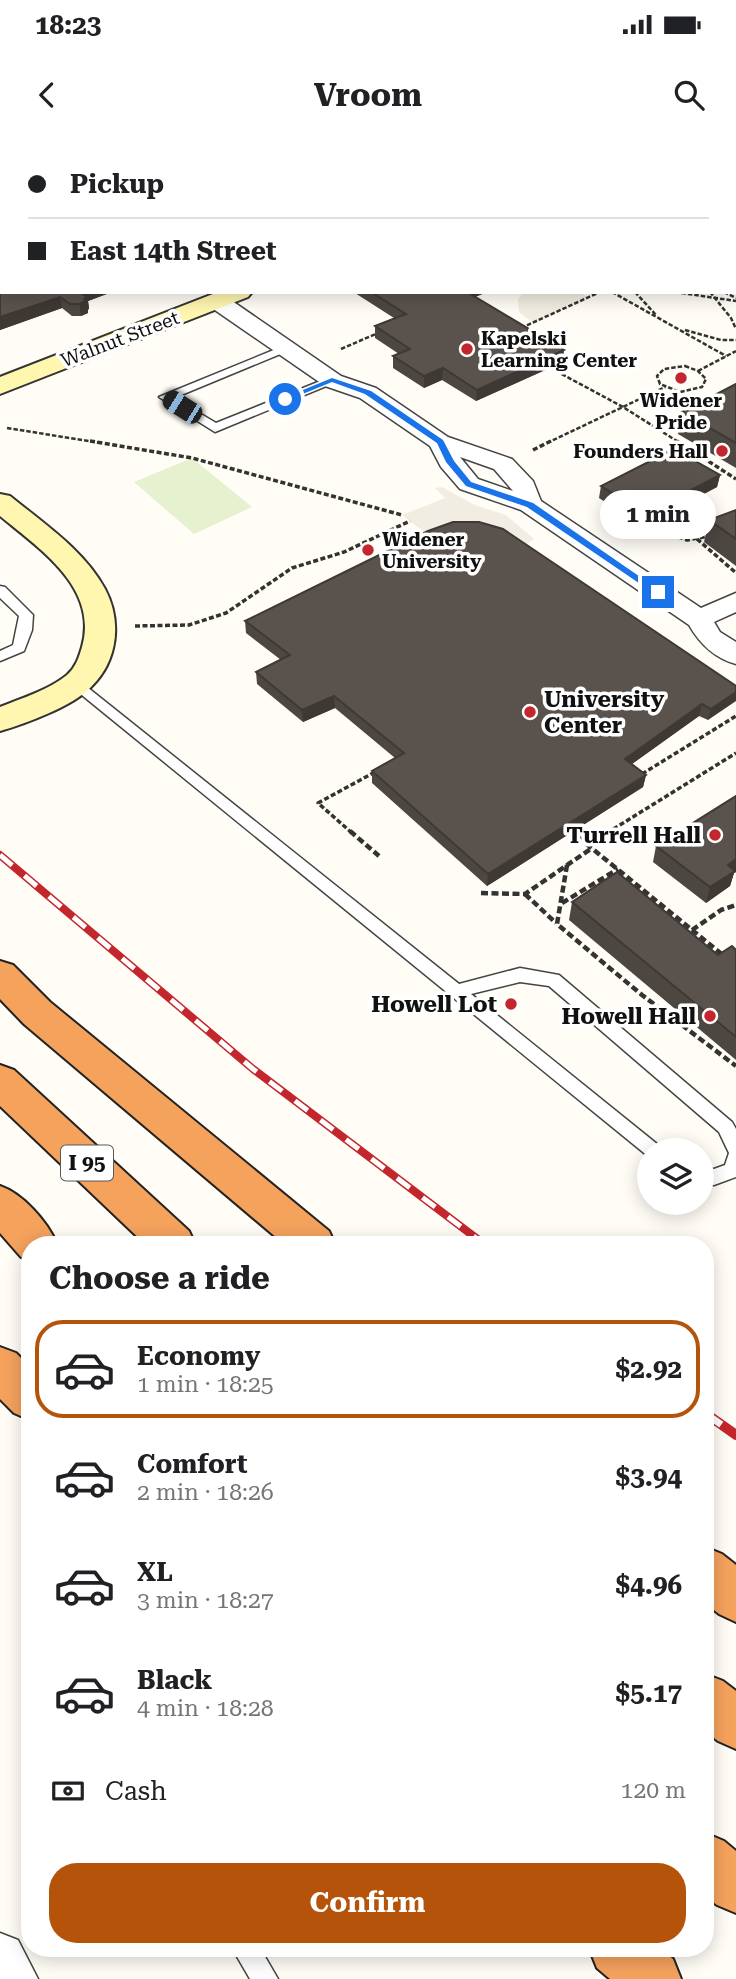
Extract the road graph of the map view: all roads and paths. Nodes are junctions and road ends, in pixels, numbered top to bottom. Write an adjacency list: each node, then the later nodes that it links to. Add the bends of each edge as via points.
1 (226, 294): 14 (street); 16 (street); 21 (street, Walnut Street)
2 (596, 294): 12 (path)
3 (616, 294): 9 (path)
4 (637, 294): 9 (path)
5 (686, 294): 7 (path)
6 (711, 294): 7 (path)
7 (715, 299): 8 (path); 11 (path)
8 (736, 300)
9 (669, 323): 13 (path, via 697,335); 17 (path)
10 (389, 328): 16 (path)
11 (736, 329)
12 (513, 332)
13 (736, 340)
14 (286, 348): 20 (street); 20 (lane, via 165,397 215,428)
15 (736, 351): 17 (path)
16 (327, 355): 23 (street, via 352,372)
17 (726, 356): 19 (path)
18 (556, 370): 24 (path)
19 (698, 371): 22 (path, via 706,379 696,390 680,392); 22 (path, via 685,366 664,369 657,376)
20 (332, 380): 23 (street)
21 (4, 387)
22 (665, 387): 24 (path)
23 (368, 393): 26 (street)
24 (623, 407): 27 (path); 28 (path)
25 (7, 428): 31 (path, via 192,458)
26 (440, 442): 27 (street); 30 (street, via 468,484)
27 (503, 464): 30 (street, via 524,486)
28 (736, 479)
29 (0, 502): 41 (street, via 72,565 94,593)
30 (530, 505): 34 (street)
31 (402, 515)
32 (410, 521): 41 (path, via 344,552 292,568 226,613 189,625)
33 (715, 534): 35 (path)
34 (576, 536): 35 (path, via 615,518 635,531); 39 (street)
35 (696, 539): 36 (path)
36 (736, 573)
37 (0, 590): 43 (lane, via 26,615 19,648)
38 (736, 601): 39 (street)
39 (699, 619): 40 (street); 42 (street, via 710,638)
40 (736, 626)
41 (103, 627): 44 (street, via 102,642)
42 (736, 655)
43 (0, 656)
44 (84, 675): 46 (street); 64 (lane)
45 (736, 716): 49 (path, via 644,775)
46 (0, 720)
47 (736, 752): 51 (path)
48 (385, 766): 53 (path, via 318,803)
49 (637, 770)
50 (578, 837): 51 (path)
51 (587, 844): 52 (path)
52 (592, 848): 54 (path); 55 (path)
53 (379, 856)
54 (567, 865): 57 (path); 58 (path)
55 (618, 869): 58 (path); 61 (path)
56 (481, 893): 57 (path)
57 (525, 894): 60 (path)
58 (561, 904): 60 (path)
59 (736, 905): 61 (path)
60 (557, 923): 65 (path)
61 (692, 930): 62 (path)
62 (727, 959)
63 (0, 975): 74 (highway, via 37,1013)
64 (458, 991): 67 (lane); 68 (lane, via 520,975 553,980 726,1127)
65 (736, 1066)
66 (0, 1082): 73 (highway, I 95)
67 (637, 1138)
68 (736, 1149)
69 (735, 1167): 70 (lane)
70 (714, 1177)
71 (0, 1204): 72 (highway)
72 (29, 1236)
73 (165, 1236)
74 (304, 1236)
75 (0, 1368): 76 (highway)
76 (21, 1389)
77 (714, 1579): 78 (highway)
78 (736, 1597)
79 (714, 1706): 80 (highway)
80 (736, 1723)
81 (714, 1868): 82 (highway)
82 (736, 1886)
83 (251, 1957): 87 (lane)
84 (627, 1957): 88 (highway)
85 (0, 1958): 86 (street)
86 (12, 1979)
87 (265, 1979)
88 (653, 1979)

